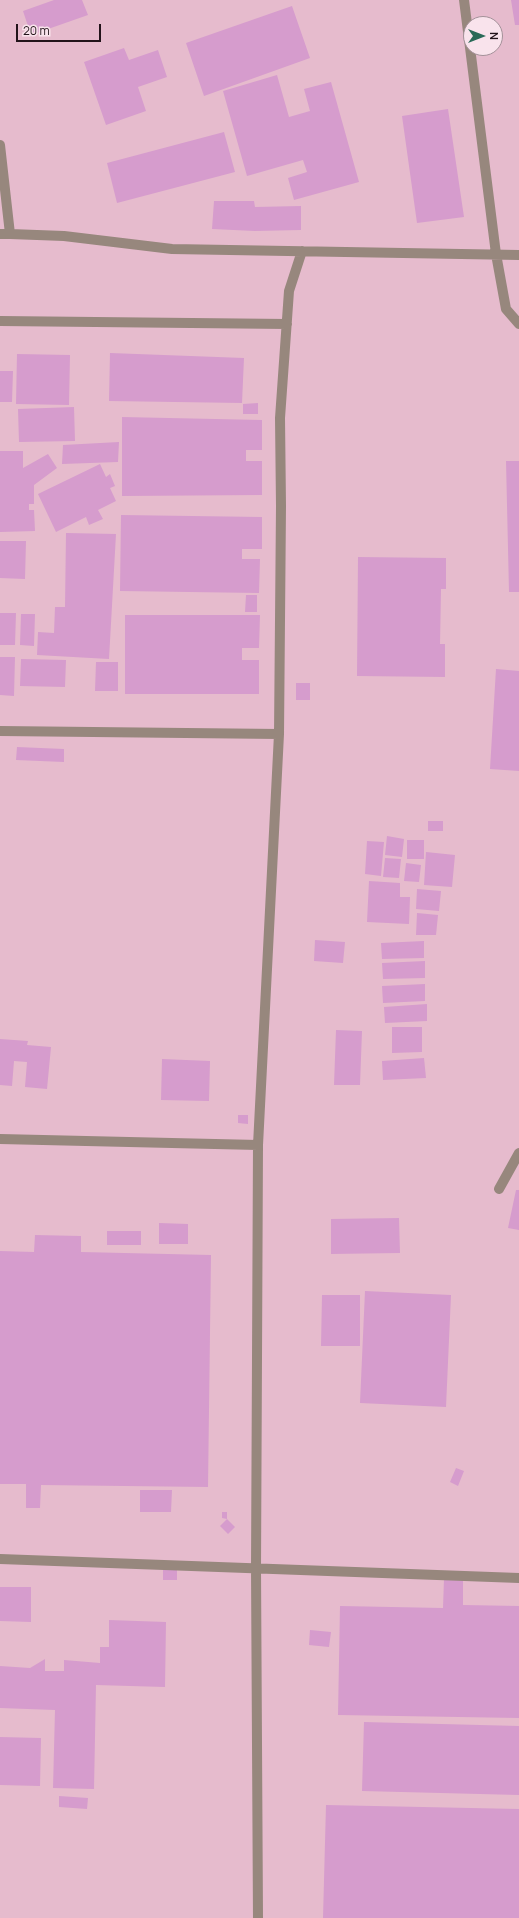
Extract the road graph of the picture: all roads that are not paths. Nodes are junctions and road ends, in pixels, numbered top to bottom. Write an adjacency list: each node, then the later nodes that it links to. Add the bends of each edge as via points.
1 (464, 0): 5 (lane)
2 (0, 145): 3 (lane)
3 (5, 234): 4 (lane, via 64,236 172,249)
4 (302, 250): 5 (lane); 8 (lane, via 289,291)
5 (496, 254): 6 (lane); 9 (lane, via 506,309)
6 (519, 255)
7 (0, 321): 8 (lane)
8 (287, 324): 11 (lane, via 280,418)
9 (519, 324)
10 (0, 731): 11 (lane)
11 (279, 734): 13 (lane)
12 (0, 1139): 13 (lane)
13 (258, 1145): 17 (lane)
14 (519, 1153): 15 (lane)
15 (499, 1189)
16 (0, 1559): 17 (lane)
17 (256, 1568): 18 (lane); 19 (lane)
18 (519, 1578)
19 (258, 1918)

